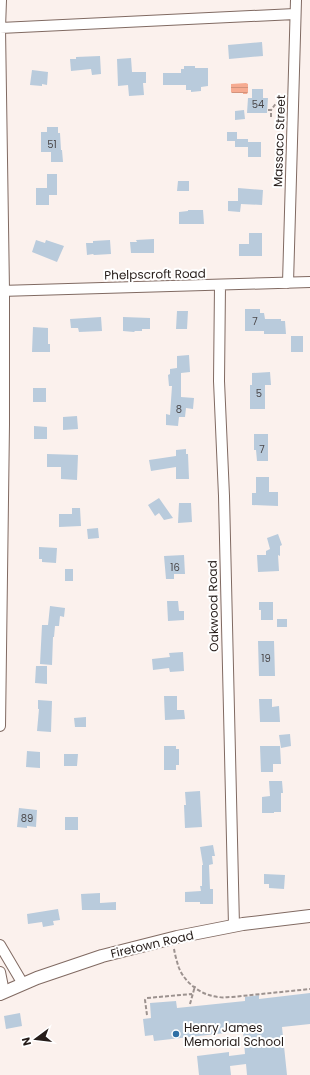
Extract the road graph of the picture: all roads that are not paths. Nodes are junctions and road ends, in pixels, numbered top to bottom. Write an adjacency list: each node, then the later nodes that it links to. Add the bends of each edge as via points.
1 (1, 0): 4 (street)
2 (296, 0): 3 (street, Massaco Street)
3 (295, 14): 4 (street); 6 (street, Massaco Street)
4 (0, 28): 8 (street)
5 (310, 282): 6 (street, Phelpscroft Road)
6 (288, 283): 7 (street, Phelpscroft Road)
7 (220, 285): 8 (street, Phelpscroft Road); 11 (street, Oakwood Road, via 219,381)
8 (2, 291): 9 (street, via 4,416)
9 (0, 726)
10 (310, 916): 11 (street, Firetown Road)
11 (234, 926): 16 (street, Firetown Road, via 102,956)
12 (0, 935): 13 (street)
13 (0, 945): 14 (street); 16 (street)
14 (0, 948)
15 (0, 972): 17 (street)
16 (23, 984): 17 (street, Firetown Road)
17 (2, 993)

